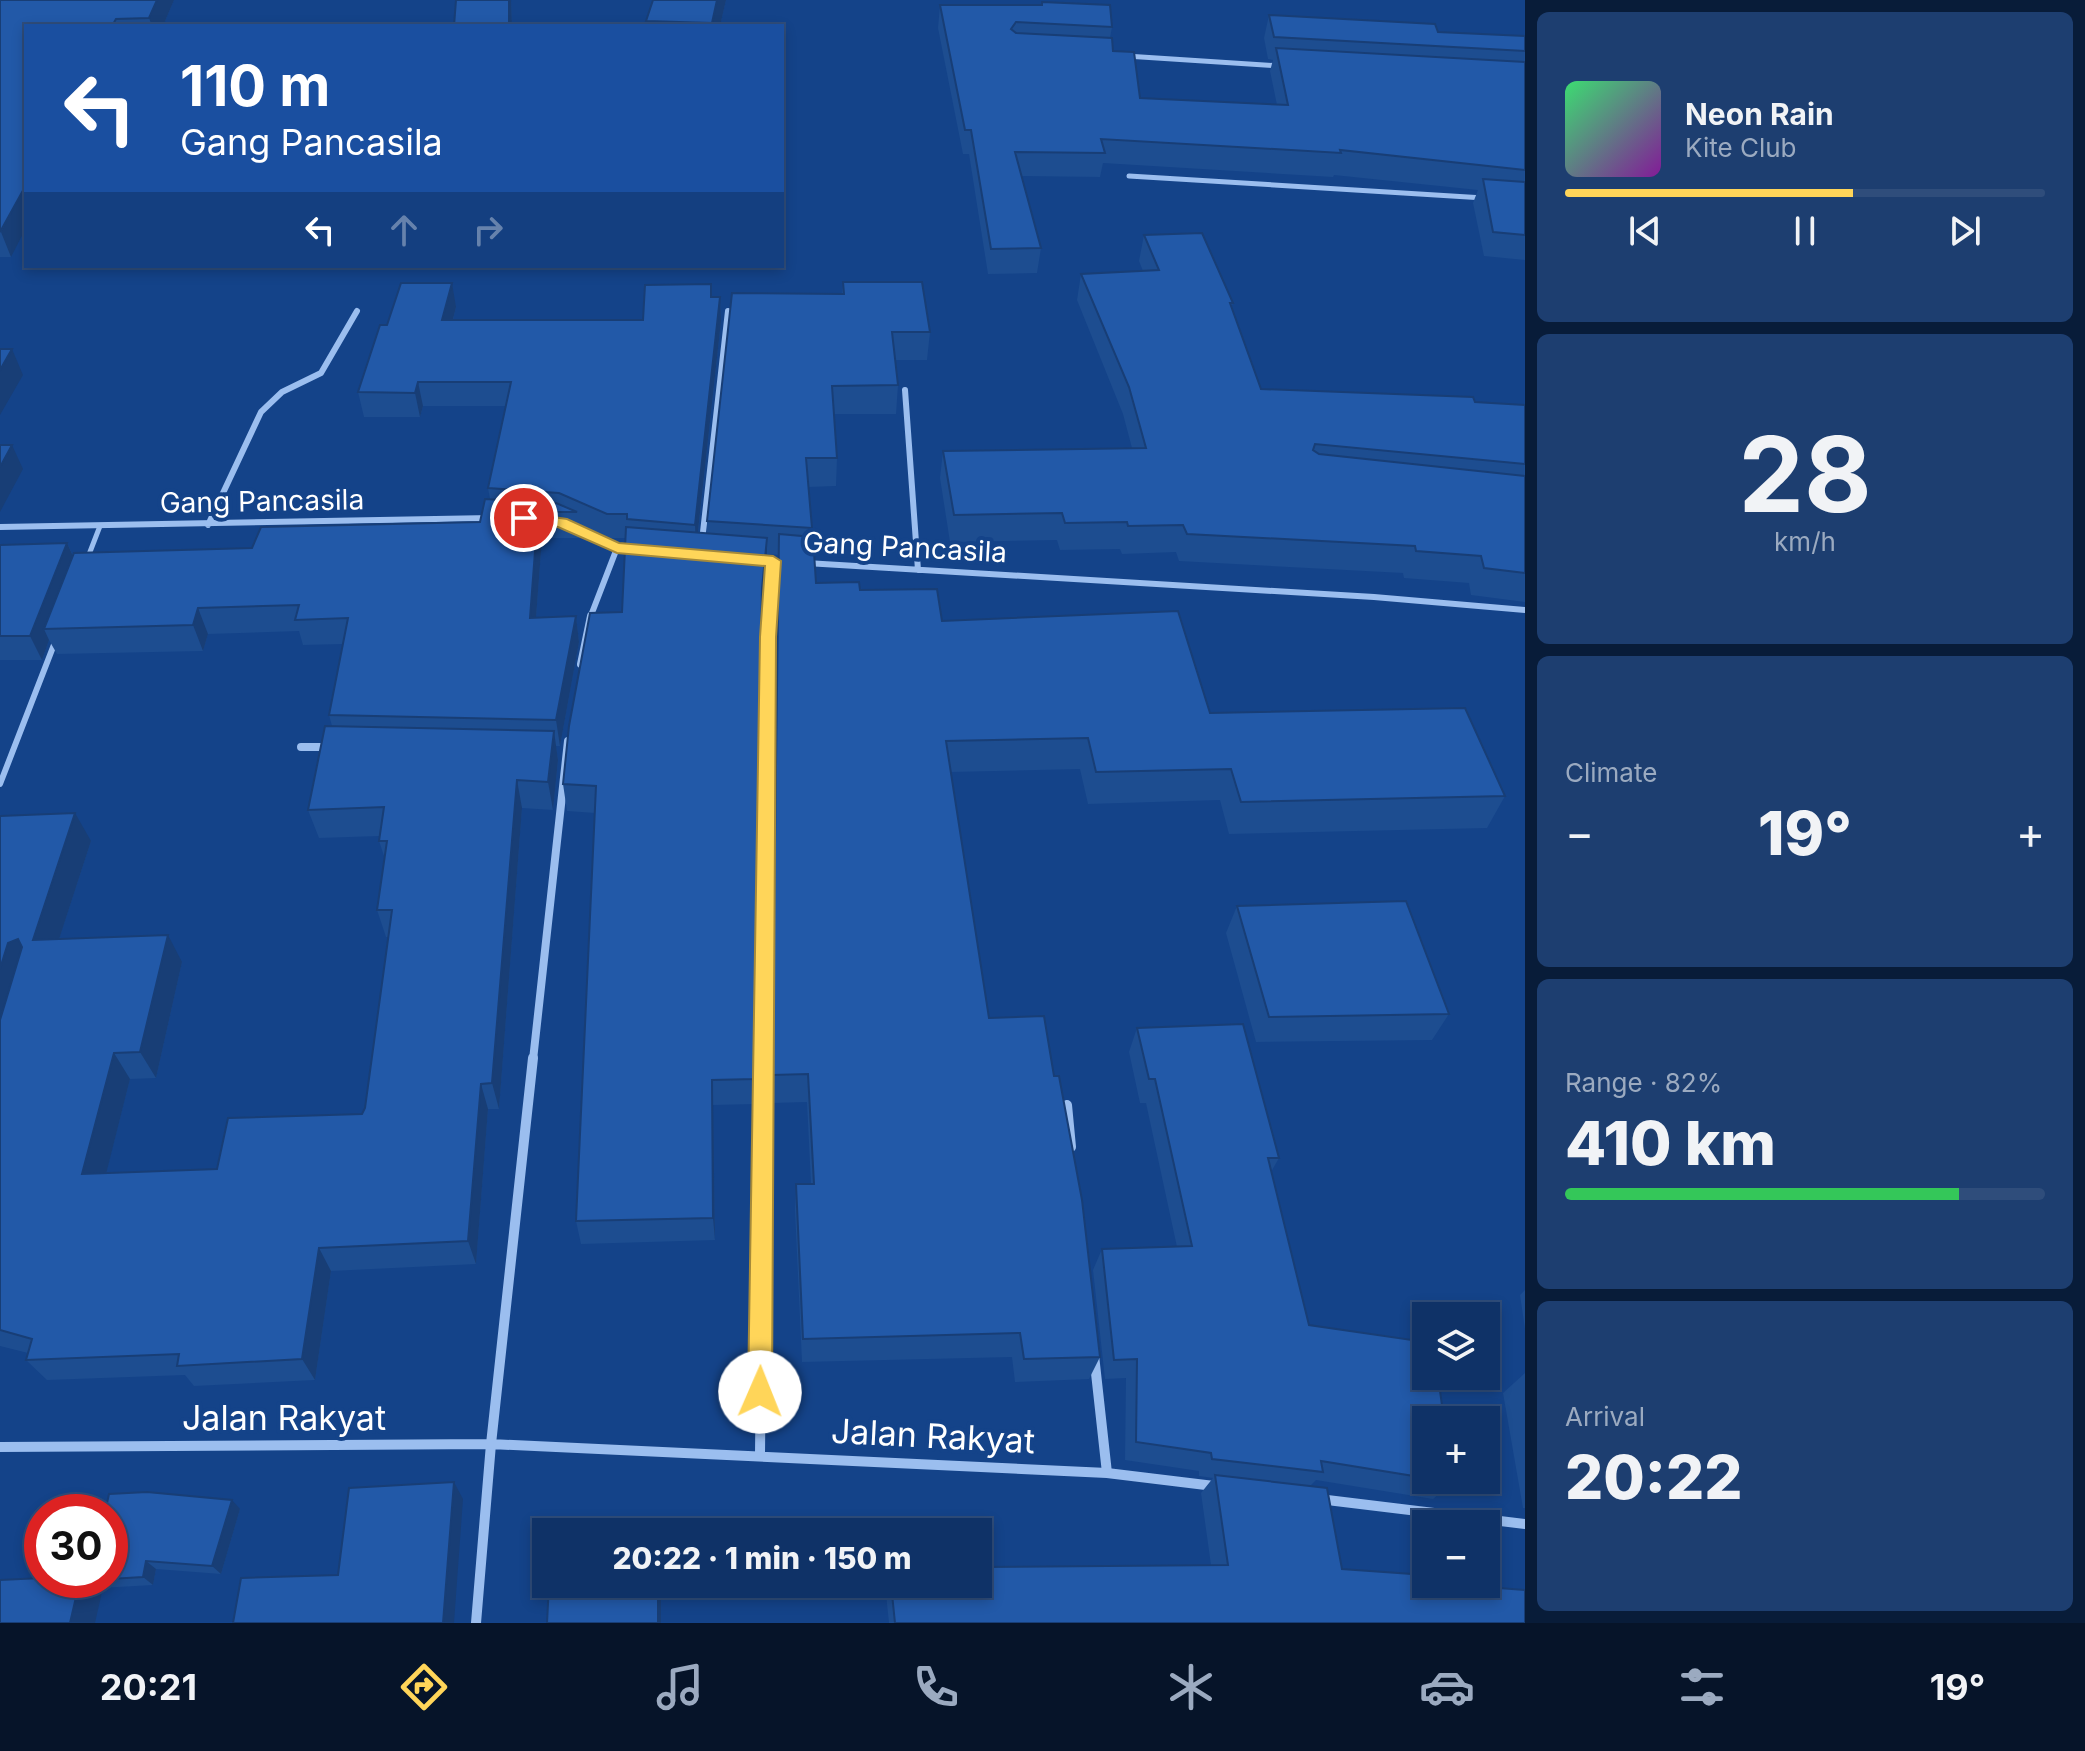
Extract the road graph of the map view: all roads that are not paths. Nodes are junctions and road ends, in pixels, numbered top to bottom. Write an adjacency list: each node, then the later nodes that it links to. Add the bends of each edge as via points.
1 (1119, 56): 2 (street)
2 (1288, 66)
3 (1129, 176): 4 (street)
4 (1496, 199)
5 (357, 311): 10 (street, via 321,373 282,392 261,412)
6 (728, 311): 15 (street)
7 (905, 390): 19 (street)
8 (494, 518): 10 (street, Gang Pancasila)
9 (561, 523): 13 (street)
10 (208, 525): 11 (street, Gang Pancasila)
11 (100, 526): 12 (street, Gang Pancasila); 18 (lane)
12 (0, 527)
13 (617, 548): 14 (street); 22 (street, via 587,626)
14 (647, 552)
15 (701, 556)
16 (744, 559): 17 (street, Gang Pancasila)
17 (773, 561): 19 (street, Gang Pancasila); 34 (street)
18 (83, 569)
19 (918, 570): 20 (street, Gang Pancasila)
20 (1525, 610)
21 (61, 626): 28 (lane)
22 (580, 669)
23 (570, 725): 27 (street)
24 (301, 747): 25 (street)
25 (348, 748)
26 (550, 753): 27 (street)
27 (566, 753): 32 (street)
28 (0, 784)
29 (1067, 1105): 30 (street)
30 (1074, 1167)
31 (1092, 1335): 35 (street)
32 (491, 1444): 33 (street, Jalan Rakyat); 34 (street, Jalan Rakyat); 39 (street)
33 (0, 1447)
34 (760, 1455): 35 (street, Jalan Rakyat)
35 (1107, 1473): 36 (street, Jalan Rakyat)
36 (1231, 1488)
37 (1308, 1498): 38 (street)
38 (1525, 1524)
39 (476, 1623)

